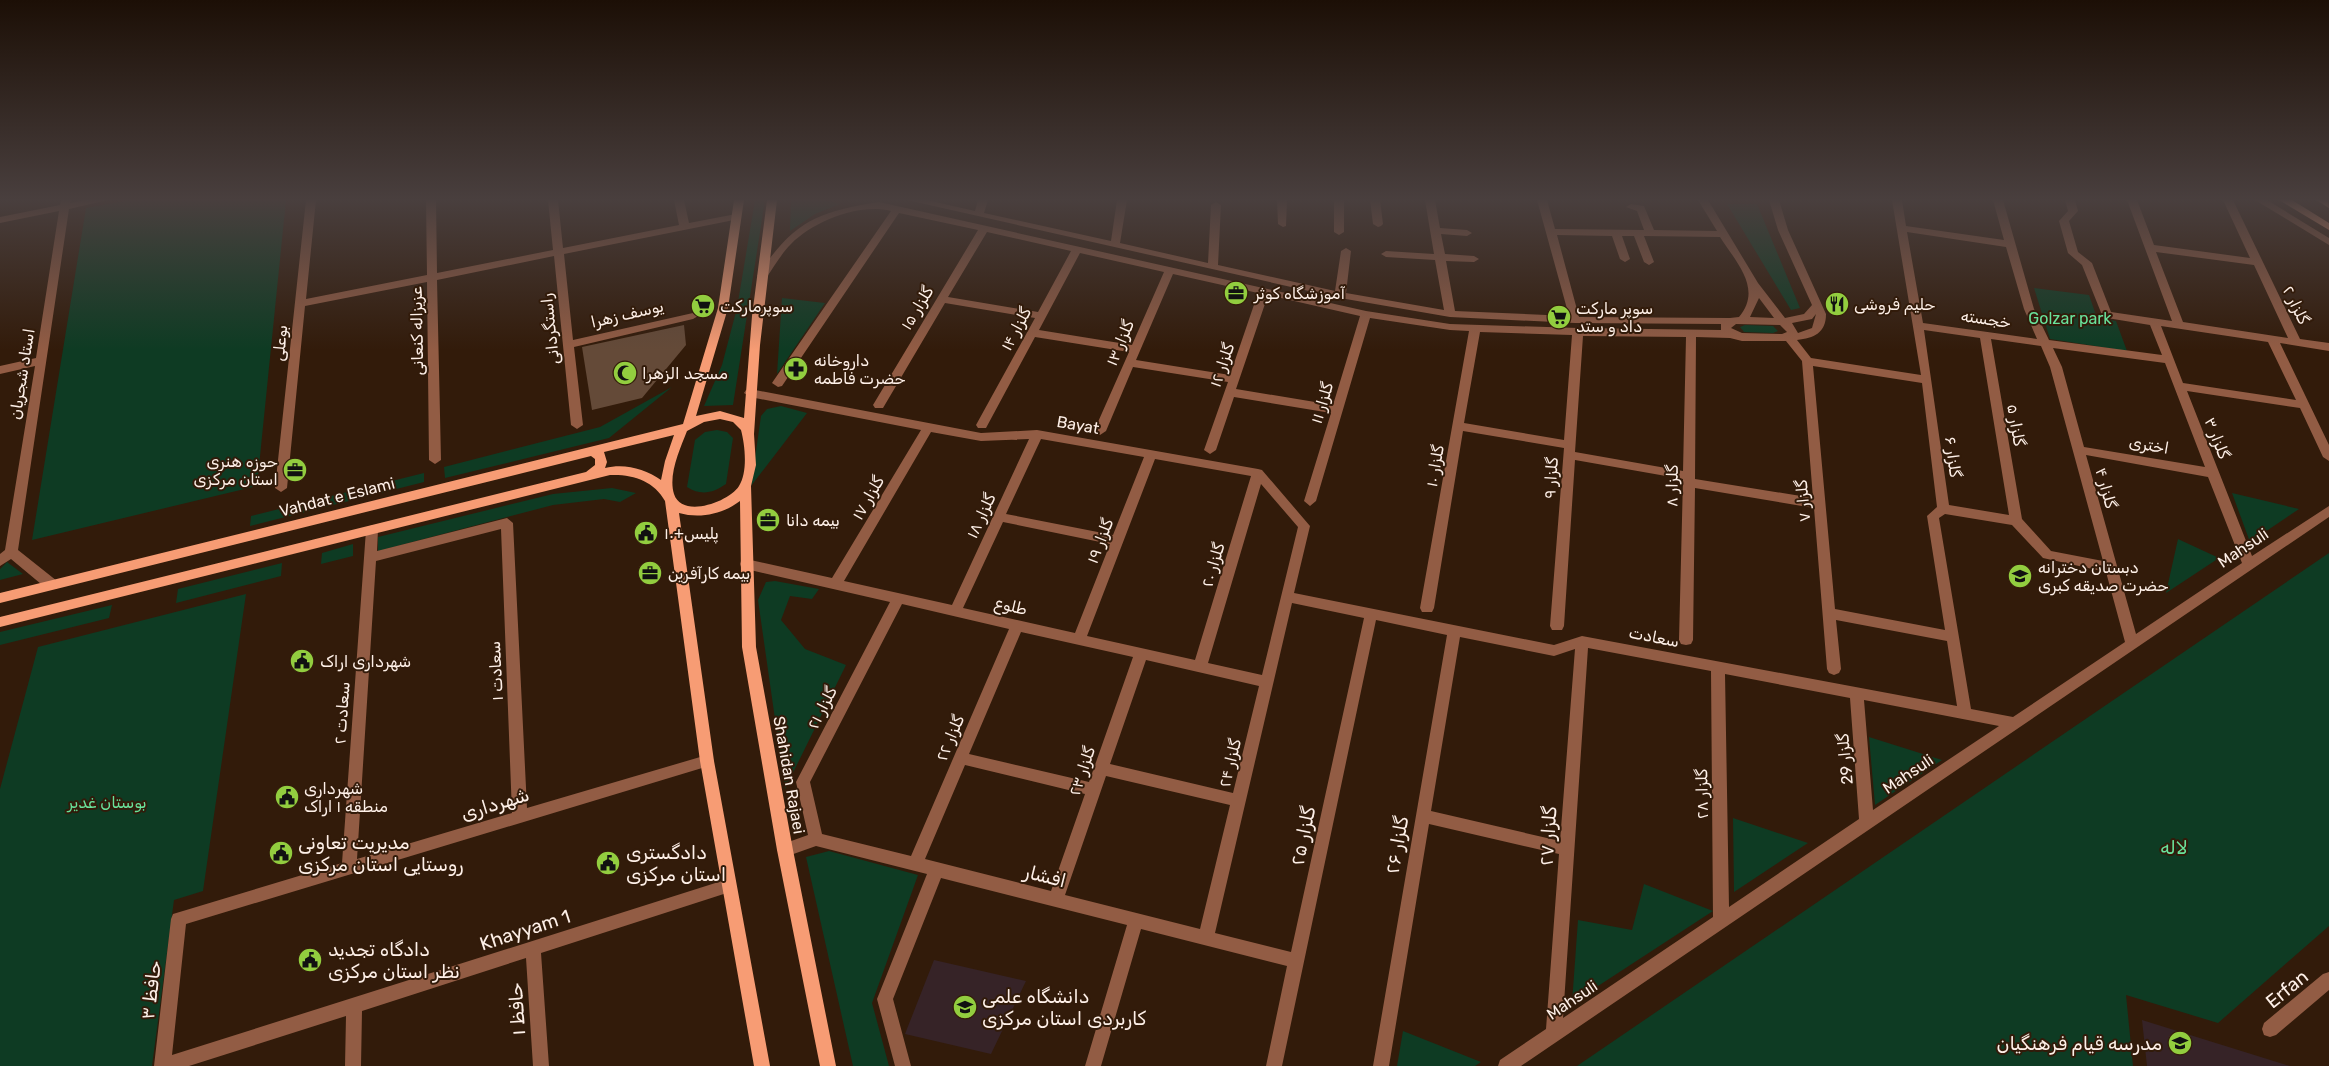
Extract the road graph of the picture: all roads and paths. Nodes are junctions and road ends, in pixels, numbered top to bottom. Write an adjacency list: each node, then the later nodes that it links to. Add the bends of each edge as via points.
1 (58, 250): 69 (street, استاد شجریان)
2 (306, 250): 43 (street, بوعلی)
3 (432, 250): 38 (street, عزیزاله کنعانی)
4 (558, 250): 28 (street, راستگردانی)
5 (575, 250): 28 (street)
6 (731, 250): 85 (main road, via 723,308)
7 (765, 250): 37 (main road)
8 (782, 250): 37 (street)
9 (869, 250): 75 (street)
10 (971, 250): 42 (street, گلزار ۱۵)
11 (1077, 250): 48 (street, گلزار ۱۴)
12 (1086, 250): 36 (street)
13 (1132, 250): 35 (street)
14 (1214, 250): 35 (street)
15 (1439, 250): 30 (street)
16 (1556, 250): 53 (street, گلزار ۹)
17 (1622, 250): 31 (street)
18 (1644, 250): 33 (street)
19 (1733, 250): 39 (street)
20 (1792, 250): 44 (street)
21 (1905, 250): 54 (street, گلزار ۶)
22 (2011, 250): 63 (street, via 2029,309)
23 (2072, 250): 52 (street, via 2087,263 2106,315)
24 (2151, 250): 55 (street)
25 (2163, 250): 34 (street)
26 (2252, 250): 34 (street, گلزار ۲)
27 (1346, 251): 41 (street)
28 (558, 253): 38 (street); 65 (street, راستگردانی)
29 (1386, 254): 30 (street)
30 (1440, 257): 32 (street); 46 (street)
31 (1625, 258)
32 (1474, 259)
33 (1649, 262)
34 (2258, 262): 64 (street, گلزار ۲)
35 (1213, 267): 41 (street)
36 (1170, 269): 40 (street); 67 (street, گلزار ۱۳)
37 (762, 276): 78 (main road)
38 (432, 278): 43 (street); 96 (street, عزیزاله کنعانی)
39 (1754, 284): 49 (street, via 1752,310); 51 (street)
40 (1264, 290): 45 (street); 73 (street, گلزار ۱۲)
41 (1340, 295): 46 (street)
42 (942, 299): 48 (street); 79 (street, گلزار ۱۵)
43 (300, 304): 102 (street, بوعلی)
44 (1817, 305): 51 (street, via 1808,317); 61 (street, via 1822,322 1817,331)
45 (1366, 314): 56 (street); 81 (street, گلزار ۱۱)
46 (1450, 314): 53 (street)
47 (692, 316): 65 (street, یوسف زهرا)
48 (1041, 316): 57 (street, گلزار ۱۴)
49 (1742, 320): 50 (street); 51 (street)
50 (1729, 321): 53 (street); 59 (street, via 1726,329)
51 (1782, 322): 61 (street, via 1792,329)
52 (2154, 322): 55 (street); 68 (street, گلزار ۳)
53 (1577, 326): 56 (street); 58 (street); 91 (street, گلزار ۹)
54 (1918, 326): 60 (street, خجسته); 74 (street, گلزار ۶)
55 (2179, 326): 62 (street)
56 (1474, 328): 84 (street, گلزار ۱۰)
57 (1032, 333): 67 (street); 83 (street, گلزار ۱۴)
58 (1691, 333): 59 (street); 100 (street, گلزار ۸)
59 (1730, 334): 61 (street)
60 (1985, 335): 63 (street, خجسته); 109 (street, گلزار ۵)
61 (1789, 337): 70 (street)
62 (2272, 339): 64 (street); 80 (street)
63 (2045, 343): 68 (street, خجسته); 92 (street, گلزار ۴, via 2056,367)
64 (2296, 343): 66 (street)
65 (568, 345): 82 (street, راستگردانی)
66 (2329, 347)
67 (1135, 349): 71 (street, گلزار ۱۳)
68 (2169, 360): 76 (street, گلزار ۳)
69 (40, 361): 72 (street); 112 (street, استاد شجریان)
70 (1806, 361): 74 (street); 105 (street, گلزار ۷)
71 (1129, 363): 73 (street); 87 (street, گلزار ۱۳)
72 (0, 370)
73 (1234, 379): 77 (street, گلزار ۱۲)
74 (1927, 380): 106 (street, گلزار ۶)
75 (778, 383)
76 (2179, 386): 80 (street); 98 (street, گلزار ۳)
77 (1230, 392): 81 (street); 90 (street, گلزار ۱۲)
78 (750, 394): 86 (street, Bayat); 88 (main road)
79 (879, 406)
80 (2304, 406): 95 (street)
81 (1337, 410): 104 (street, گلزار ۱۱)
82 (577, 425)
83 (982, 425)
84 (1458, 426): 91 (street); 123 (street, گلزار ۱۰)
85 (685, 427): 88 (main road, via 710,416 732,416 743,422); 93 (main road, Vahdat e Eslami); 103 (main road, via 672,459)
86 (928, 427): 89 (street, Bayat, via 981,437); 118 (street, گلزار ۱۷)
87 (1100, 431)
88 (749, 432): 101 (main road)
89 (1037, 434): 94 (street, Bayat); 108 (street, گلزار ۱۸)
90 (1210, 450)
91 (1570, 450): 100 (street); 129 (street, گلزار ۹)
92 (2079, 450): 98 (street, اختری); 117 (street, گلزار ۴)
93 (592, 451): 99 (main road, via 600,455 602,461 600,469); 119 (main road, Vahdat e Eslami)
94 (1151, 454): 97 (street, Bayat); 111 (street, گلزار ۱۹)
95 (2329, 457)
96 (435, 460)
97 (1258, 473): 120 (street, via 1304,526); 137 (street, گلزار ۲۰)
98 (2213, 473): 116 (street, گلزار ۳)
99 (590, 476): 103 (main road, via 630,470 650,477); 110 (main road)
100 (1688, 479): 105 (street); 133 (street, گلزار ۸)
101 (746, 486): 103 (main road, via 732,501 711,509 678,508); 115 (main road, Shahidan Rajaei)
102 (281, 488)
103 (669, 496): 145 (main road)
104 (1310, 501)
105 (1819, 504): 125 (street, گلزار ۷)
106 (1943, 509): 109 (street); 131 (street, گلزار ۶, via 1933,516)
107 (2329, 511): 116 (street, Mahsuli)
108 (999, 516): 111 (street); 124 (street, گلزار ۱۸)
109 (2016, 521): 117 (street, via 2047,555)
110 (372, 530): 113 (street, سعادت ۲); 127 (main road)
111 (1117, 541): 132 (street, گلزار ۱۹)
112 (11, 552): 114 (street); 119 (street)
113 (370, 558): 150 (street, سعادت ۱, via 507,523); 156 (street, سعادت ۲)
114 (0, 561)
115 (746, 564): 118 (street, طلوع); 154 (main road, Shahidan Rajaei, via 749,647)
116 (2249, 565): 135 (street, Mahsuli)
117 (2111, 568): 135 (street, گلزار ۴)
118 (835, 584): 122 (street, طلوع)
119 (52, 585): 121 (main road, Vahdat e Eslami)
120 (1288, 597): 126 (street); 140 (street, گلزار ۲۴)
121 (0, 598)
122 (898, 599): 124 (street, طلوع); 152 (street, گلزار ۲۱, via 803,782)
123 (1427, 608)
124 (955, 612): 128 (street, طلوع)
125 (1829, 613): 131 (street); 139 (street, گلزار ۷)
126 (1371, 614): 130 (street); 165 (street, گلزار ۲۵)
127 (0, 622)
128 (1017, 626): 132 (street, طلوع); 144 (street, گلزار ۲۲)
129 (1557, 626)
130 (1454, 631): 134 (street, via 1554,651); 149 (street, گلزار ۲۶)
131 (1953, 637): 142 (street, گلزار ۶)
132 (1079, 640): 136 (street, طلوع)
133 (1686, 640)
134 (1582, 641): 138 (street, سعادت); 153 (street, گلزار ۲۷)
135 (2132, 644): 143 (street, Mahsuli)
136 (1141, 654): 137 (street, طلوع); 146 (street, گلزار ۲۳)
137 (1200, 667): 140 (street, طلوع)
138 (1718, 667): 141 (street, سعادت); 162 (street, گلزار ۲۸)
139 (1834, 669)
140 (1268, 682): 148 (street, گلزار ۲۴)
141 (1857, 694): 142 (street, سعادت); 151 (street, گلزار 29)
142 (1965, 713): 143 (street, سعادت)
143 (2016, 722): 151 (street, Mahsuli)
144 (960, 758): 147 (street); 155 (street, گلزار ۲۲)
145 (707, 761): 150 (street, شهرداری); 158 (main road)
146 (1102, 768): 147 (street, گلزار ۲۳); 148 (street)
147 (1094, 790): 159 (street, گلزار ۲۳)
148 (1239, 801): 163 (street, گلزار ۲۴)
149 (1422, 816): 153 (street); 178 (street, گلزار ۲۶)
150 (520, 817): 156 (street, شهرداری)
151 (1867, 822): 162 (street, Mahsuli)
152 (816, 838): 154 (street); 155 (street, افشار)
153 (1567, 849): 169 (street, گلزار ۲۷)
154 (784, 850): 174 (main road, Shahidan Rajaei)
155 (915, 864): 157 (street, افشار)
156 (349, 868): 160 (street, شهرداری)
157 (937, 869): 159 (street, افشار); 175 (street, via 885,999)
158 (728, 886): 164 (street, Khayyam 1); 173 (main road)
159 (1056, 899): 161 (street, افشار)
160 (179, 919): 170 (street, حافظ ۳)
161 (1136, 920): 163 (street, افشار); 176 (street)
162 (1721, 921): 169 (street, Mahsuli)
163 (1206, 937): 165 (street, افشار)
164 (533, 948): 167 (street, Khayyam 1); 172 (street, حافظ ۱)
165 (1297, 960): 177 (street, گلزار ۲۵)
166 (2329, 980): 168 (street, Erfan)
167 (354, 1005): 170 (street, Khayyam 1); 171 (street)
168 (2270, 1029)
169 (1554, 1033): 179 (street, Mahsuli)
170 (162, 1066)
171 (353, 1066)
172 (541, 1066)
173 (762, 1066)
174 (828, 1066)
175 (902, 1066)
176 (1093, 1066)
177 (1274, 1066)
178 (1381, 1066)
179 (1506, 1066)

